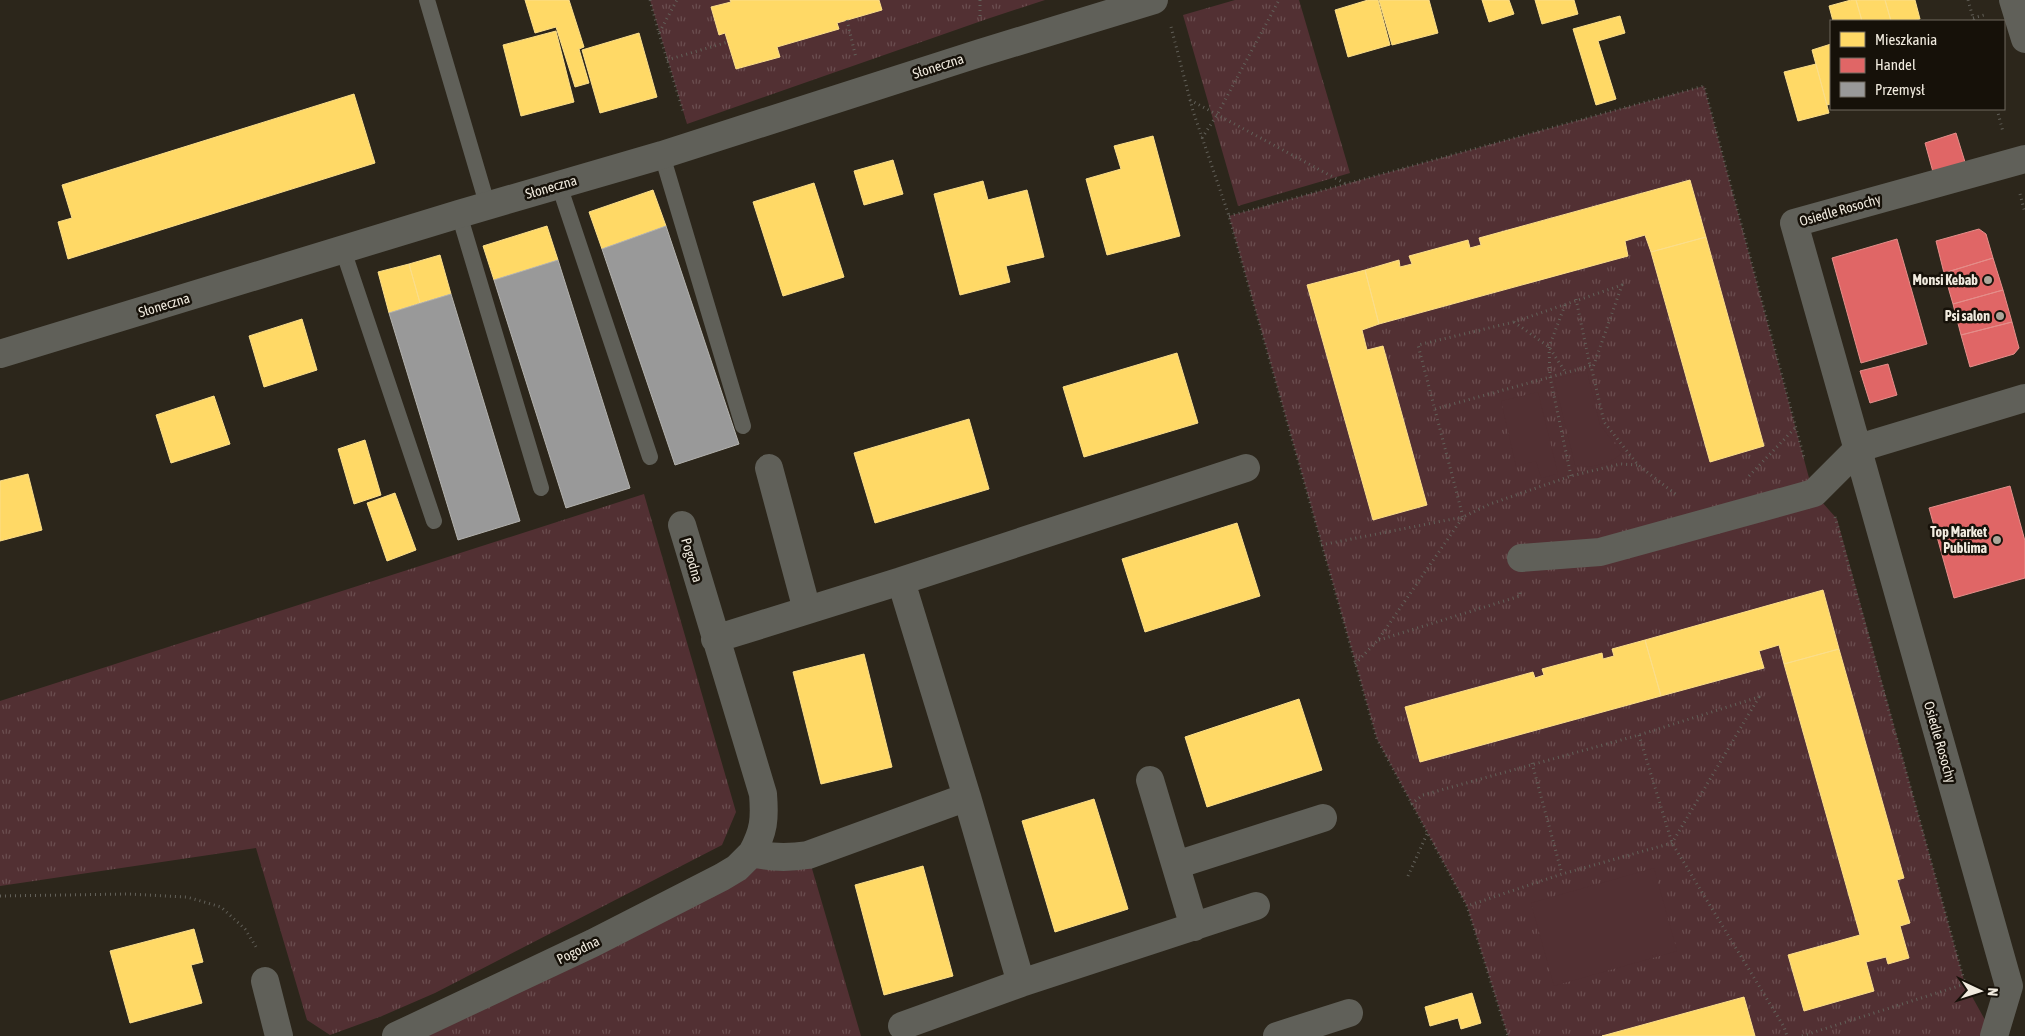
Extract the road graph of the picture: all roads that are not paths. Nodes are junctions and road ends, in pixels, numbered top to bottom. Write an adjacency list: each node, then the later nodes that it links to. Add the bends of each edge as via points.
1 (427, 0): 9 (lane)
2 (2013, 0): 5 (street)
3 (1099, 8): 4 (street, Słoneczna); 6 (street, Słoneczna)
4 (1162, 10)
5 (2025, 39)
6 (662, 155): 8 (street, Słoneczna); 14 (lane)
7 (2025, 159): 15 (street, Osiedle Rosochy, via 1794,223)
8 (559, 186): 9 (street, Słoneczna); 16 (lane)
9 (488, 207): 10 (street, Słoneczna)
10 (459, 214): 11 (street, Słoneczna); 19 (lane)
11 (343, 250): 12 (street, Słoneczna); 20 (lane)
12 (0, 354)
13 (2025, 398): 15 (street)
14 (743, 426)
15 (1858, 448): 22 (street, via 1814,493 1600,552); 40 (street, Osiedle Rosochy, via 2009,986)
16 (650, 457)
17 (769, 468): 24 (street)
18 (1246, 468): 23 (street)
19 (541, 488)
20 (434, 521)
21 (682, 525): 25 (street, Pogodna)
22 (1521, 558)
23 (901, 581): 24 (street); 27 (street)
24 (807, 610): 25 (street)
25 (715, 639): 29 (street, Pogodna, via 763,794 765,816 761,836)
26 (1150, 780): 30 (street)
27 (967, 796): 29 (street, via 808,855 767,857); 34 (street)
28 (1323, 818): 30 (street)
29 (752, 852): 38 (street, Pogodna, via 737,868 722,877 593,943)
30 (1176, 865): 32 (street)
31 (1256, 906): 32 (street)
32 (1194, 927): 34 (street)
33 (264, 981): 37 (street)
34 (1021, 983): 36 (street)
35 (1349, 1013): 39 (street)
36 (902, 1026)
37 (278, 1036)
38 (396, 1036)
39 (1277, 1036)
40 (1994, 1036)

